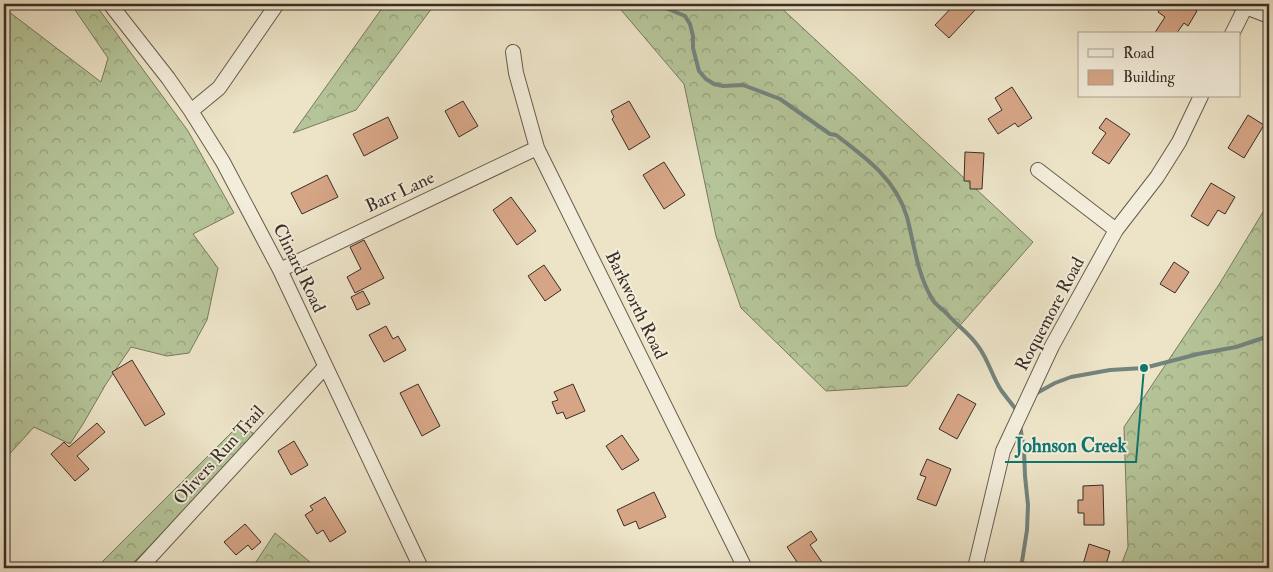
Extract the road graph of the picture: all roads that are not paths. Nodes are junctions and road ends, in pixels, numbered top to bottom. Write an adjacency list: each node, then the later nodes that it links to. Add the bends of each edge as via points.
1 (110, 4): 8 (street, Clinard Road)
2 (277, 4): 8 (street, via 218,88)
3 (1241, 6): 4 (street); 5 (street)
4 (1269, 16)
5 (1233, 32)
6 (514, 52): 9 (street, Barkworth Road, via 516,72)
7 (1200, 98): 11 (street, Roquemore Road, via 1158,177)
8 (191, 111): 12 (street, Clinard Road, via 224,162)
9 (537, 148): 12 (street, Barr Lane); 16 (street, Barkworth Road)
10 (1038, 170): 11 (street)
11 (1116, 230): 17 (street, Roquemore Road, via 1052,346 1003,451)
12 (280, 270): 13 (street, Clinard Road)
13 (325, 366): 14 (street, Olivers Run Trail); 15 (street, Clinard Road)
14 (140, 568)
15 (421, 568)
16 (746, 568)
17 (974, 568)

